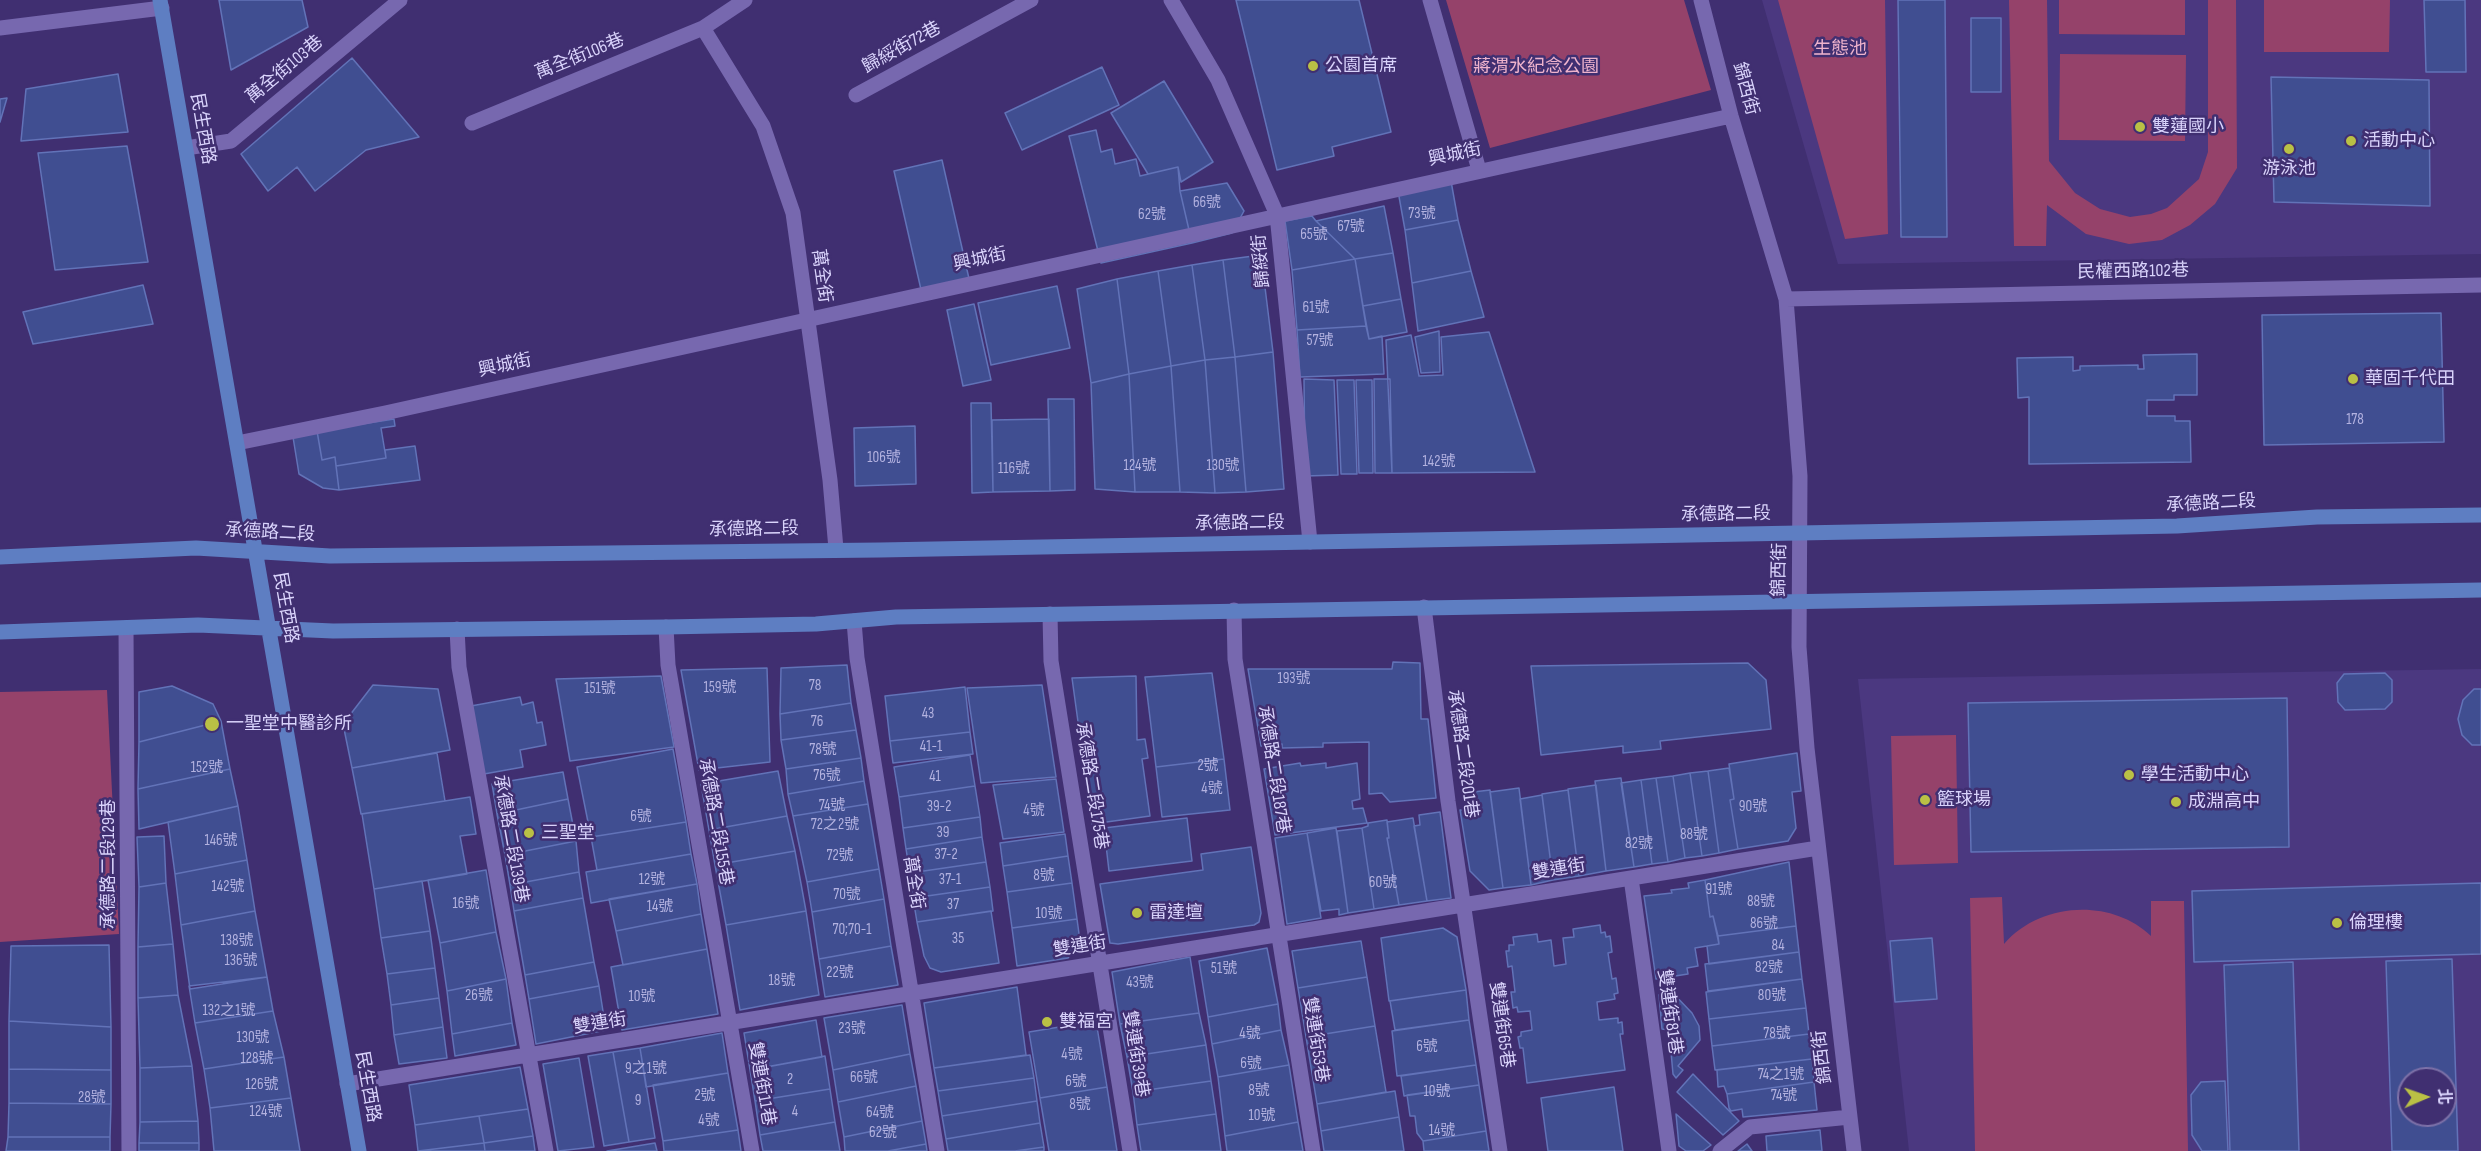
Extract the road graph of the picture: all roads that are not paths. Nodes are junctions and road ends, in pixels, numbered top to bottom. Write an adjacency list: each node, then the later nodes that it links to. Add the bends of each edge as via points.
1 (400, 0): 13 (street, 萬全街103巷, via 231,141)
2 (745, 0): 9 (street, 萬全街106巷)
3 (1031, 0): 10 (street, 歸綏街72巷)
4 (1171, 0): 15 (street, 歸綏街, via 1218,80)
5 (1430, 0): 14 (street)
6 (1701, 0): 11 (street, 錦西街)
7 (161, 4): 8 (street); 13 (main road, 民生西路)
8 (0, 28)
9 (703, 28): 12 (street, 萬全街106巷); 18 (street, 萬全街, via 763,126 792,213)
10 (856, 95)
11 (1731, 116): 14 (street, 興城街); 17 (street, 錦西街)
12 (472, 123)
13 (186, 148): 19 (main road, 民生西路)
14 (1479, 170): 15 (street, 興城街)
15 (1277, 215): 18 (street, 興城街); 22 (street, 歸綏街)
16 (2481, 285): 17 (street, 民權西路102巷)
17 (1786, 299): 21 (street, 錦西街, via 1800,476)
18 (807, 318): 19 (street, 興城街); 23 (street, 萬全街)
19 (237, 443): 24 (main road, 民生西路)
20 (2481, 515): 21 (main road, 承德路二段)
21 (1800, 533): 22 (main road, 承德路二段); 27 (street, 錦西街)
22 (1310, 542): 23 (main road, 承德路二段)
23 (836, 549): 24 (main road, 承德路二段, via 330,556)
24 (255, 551): 25 (main road, 承德路二段, via 196,548); 34 (main road, 民生西路)
25 (0, 557)
26 (2481, 590): 27 (main road)
27 (1798, 602): 28 (main road); 37 (street, 錦西街)
28 (1424, 607): 29 (main road); 39 (street, 承德路二段201巷)
29 (1233, 610): 30 (main road); 40 (street, 承德路二段187巷, via 1235,659)
30 (1050, 614): 31 (main road); 41 (street, 承德路二段175巷, via 1051,661)
31 (854, 621): 32 (main road); 42 (street, 萬全街)
32 (666, 627): 35 (main road); 43 (street, 承德路二段155巷, via 668,664)
33 (126, 628): 34 (main road); 36 (main road); 47 (street, 承德路二段129巷)
34 (268, 628): 35 (main road); 45 (main road, 民生西路)
35 (457, 629): 44 (street, 承德路二段139巷, via 459,668)
36 (0, 632)
37 (1818, 848): 38 (street, 雙連街); 46 (street, 錦西街)
38 (1631, 878): 39 (street, 雙連街); 55 (street, 雙連街81巷)
39 (1464, 905): 40 (street, 雙連街); 54 (street, 雙連街65巷)
40 (1279, 935): 41 (street, 雙連街); 53 (street, 雙連街53巷)
41 (1100, 963): 42 (street, 雙連街); 52 (street, 雙連街39巷)
42 (911, 994): 43 (street, 雙連街); 51 (street, 萬全街)
43 (730, 1023): 44 (street, 雙連街); 50 (street, 雙連街11巷)
44 (529, 1055): 45 (street, 雙連街); 49 (street, 承德路二段139巷)
45 (347, 1084): 48 (main road, 民生西路)
46 (1850, 1117): 56 (street, via 1750,1127); 57 (street, 錦西街)
47 (129, 1151)
48 (359, 1151)
49 (546, 1151)
50 (752, 1151)
51 (937, 1151)
52 (1131, 1151)
53 (1313, 1151)
54 (1500, 1151)
55 (1669, 1151)
56 (1720, 1151)
57 (1854, 1151)

